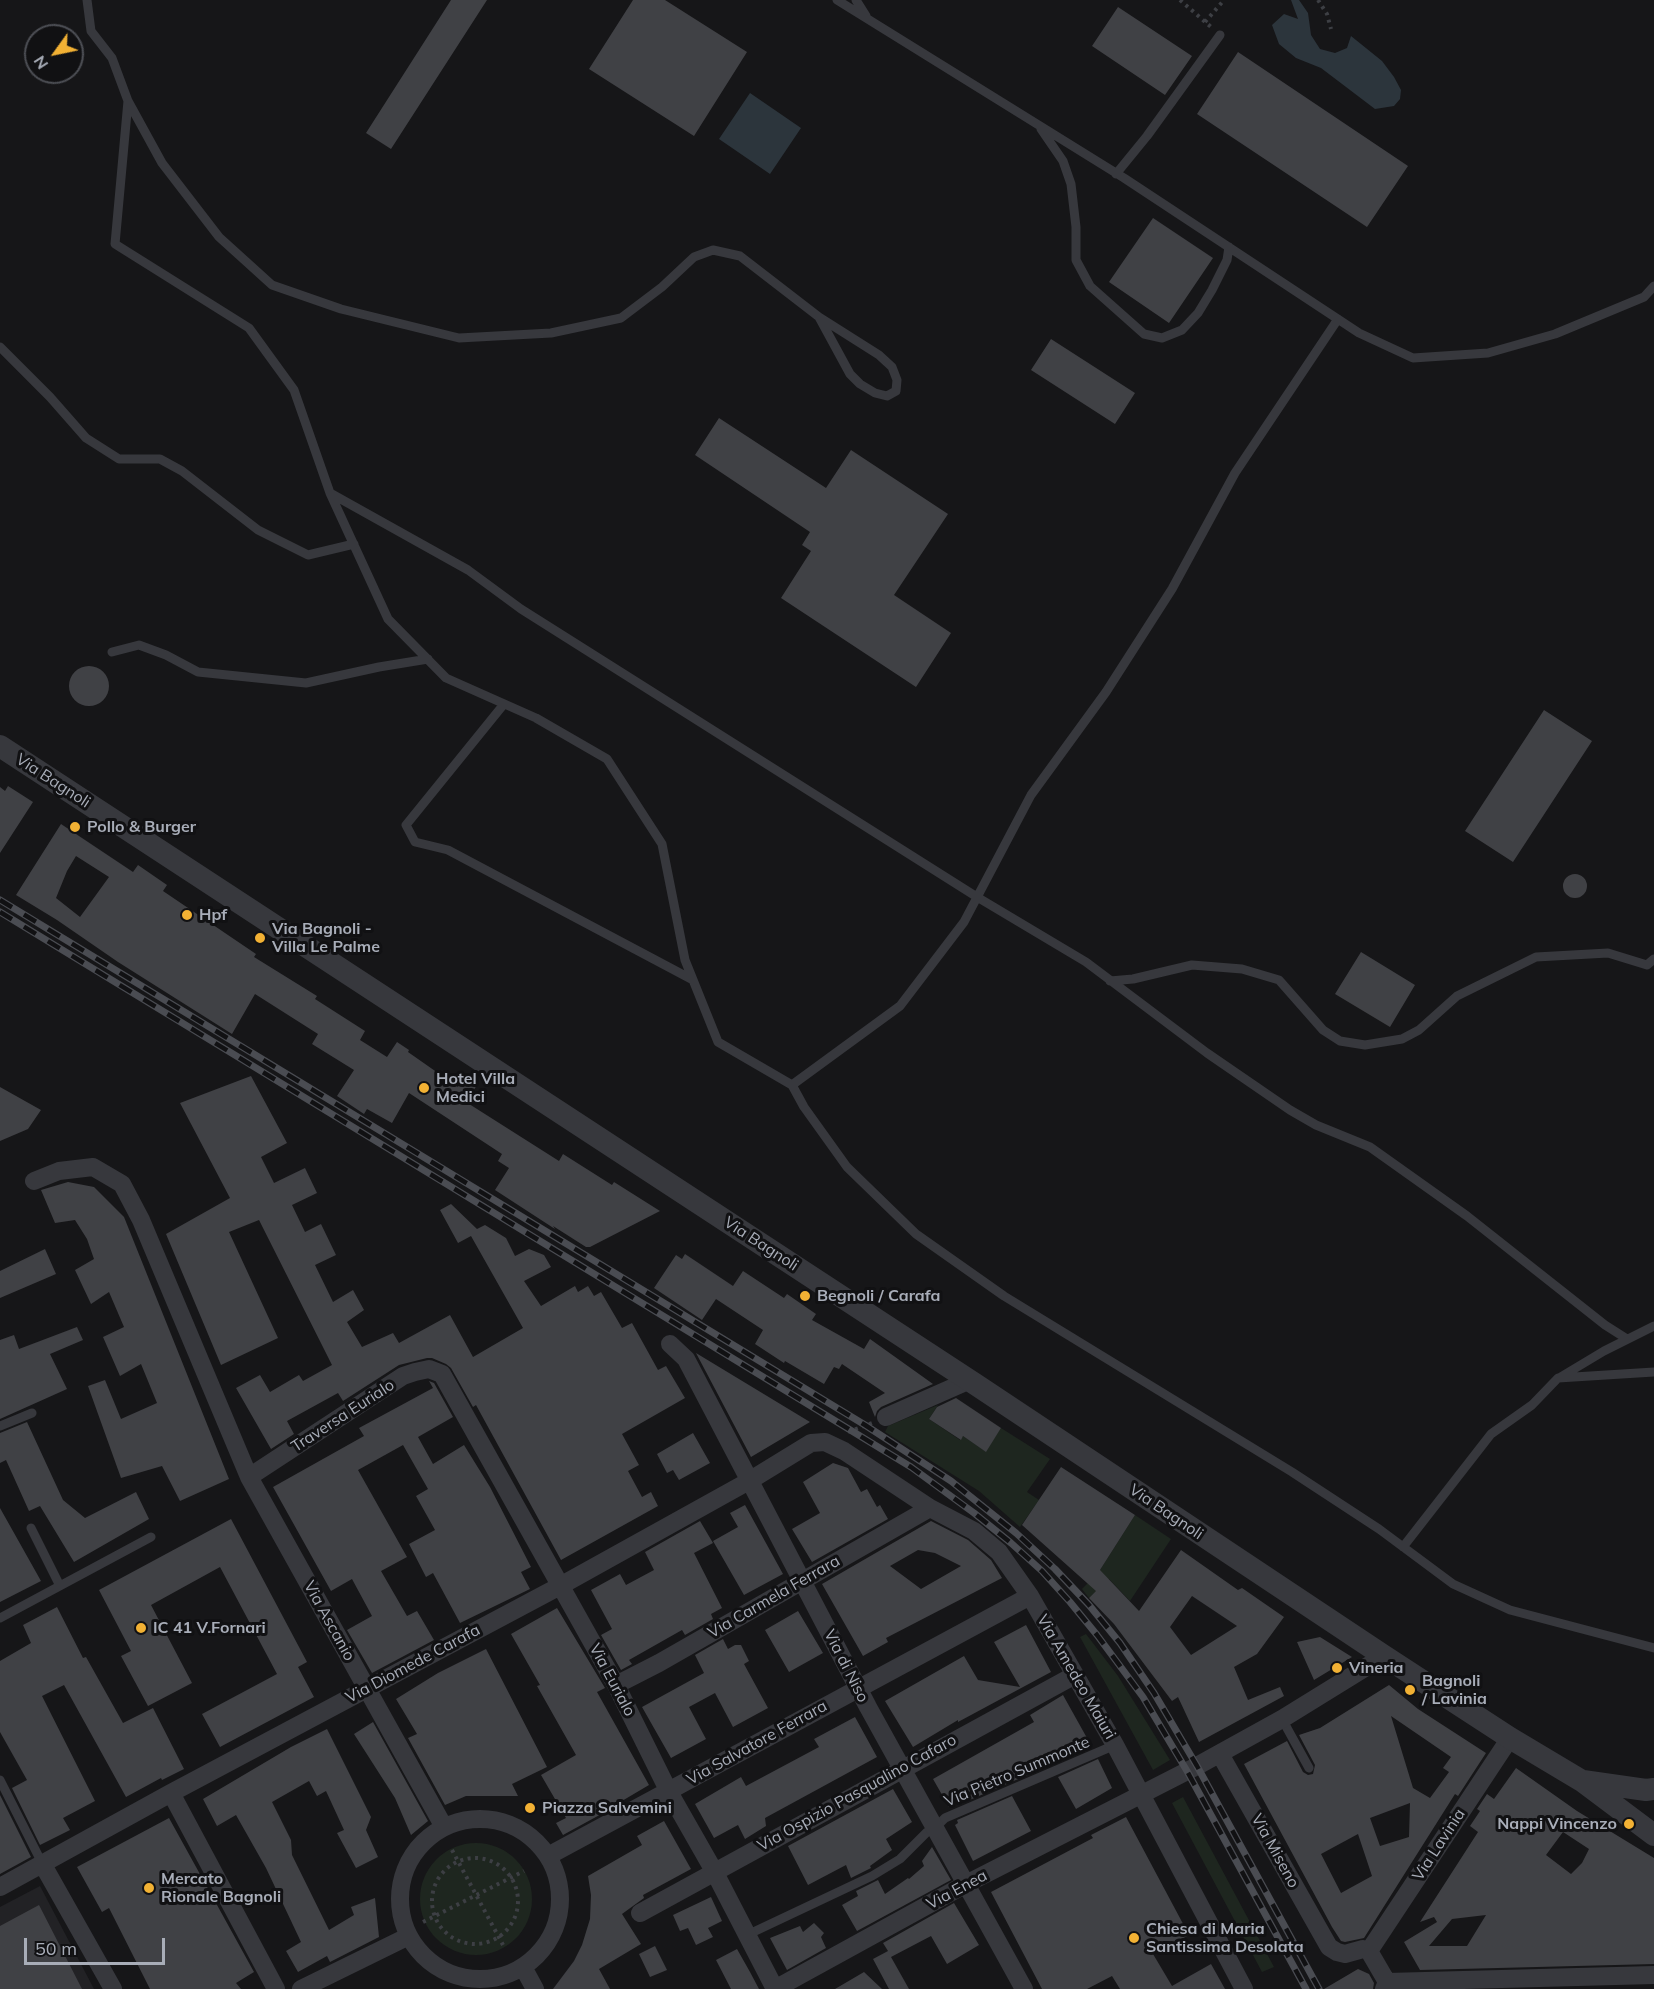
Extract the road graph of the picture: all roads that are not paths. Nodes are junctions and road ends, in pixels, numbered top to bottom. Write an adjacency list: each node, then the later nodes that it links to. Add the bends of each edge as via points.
1 (87, 0): 6 (lane, via 91,31 111,58)
2 (837, 0): 4 (lane)
3 (856, 0): 4 (lane)
4 (867, 18): 7 (lane)
5 (1220, 35): 8 (lane)
6 (128, 101): 11 (lane, via 162,163 219,237 272,285 341,309 459,338 551,333 621,318 694,257 713,250 740,256); 14 (lane, via 115,244 249,328 294,390)
7 (1038, 125): 8 (lane); 9 (lane, via 1063,161 1071,184 1076,260 1090,286 1144,334 1162,338 1182,330 1212,290 1227,260)
8 (1116, 174): 9 (lane)
9 (1228, 247): 12 (lane)
10 (1654, 286): 12 (lane, via 1644,297 1555,334 1488,353 1413,358)
11 (819, 317): 11 (lane, via 892,367 896,391 887,396 860,384 844,365)
12 (1338, 319): 20 (lane, via 1235,473 1172,589 1106,692 1031,795)
13 (0, 347): 15 (lane, via 86,438 119,459 160,459 182,471 258,531 308,555)
14 (330, 493): 15 (lane); 20 (lane, via 468,570 521,609)
15 (354, 544): 17 (lane, via 388,619)
16 (112, 652): 17 (lane, via 139,645 198,672 306,683)
17 (428, 660): 18 (lane, via 446,678)
18 (504, 704): 22 (lane, via 536,717 608,759 662,844 685,960); 22 (lane, via 406,825 415,842 448,850)
19 (0, 746): 32 (street, Via Bagnoli)
20 (978, 897): 23 (lane, via 1086,962); 24 (lane, via 964,922 900,1006)
21 (1654, 959): 23 (lane, via 1647,965 1608,953 1536,957 1457,996 1402,1040 1365,1044 1340,1041 1323,1030 1279,980 1242,969 1191,965)
22 (693, 980): 24 (lane, via 718,1042)
23 (1110, 981): 27 (lane, via 1290,1110 1370,1147 1398,1166)
24 (792, 1085): 42 (lane, via 847,1167 916,1234 1004,1296 1292,1472)
25 (34, 1181): 37 (street, Via Ascanio, via 59,1171 93,1167 122,1184 141,1220)
26 (1654, 1326): 27 (lane)
27 (1628, 1340): 31 (lane)
28 (670, 1344): 38 (street, Via di Niso, via 686,1359)
29 (1654, 1372): 31 (lane)
30 (442, 1374): 37 (street, Traversa Eurialo, via 429,1370 403,1376); 45 (street, Via Eurialo)
31 (1558, 1378): 42 (lane, via 1532,1405 1491,1434)
32 (970, 1380): 34 (street); 49 (street, Via Bagnoli)
33 (32, 1413): 35 (lane)
34 (885, 1417)
35 (0, 1426)
36 (825, 1442): 38 (street, Via Diomede Carafa, via 811,1443); 39 (street, Via Amedeo Maiuri)
37 (249, 1477): 53 (street, Via Ascanio)
38 (749, 1481): 43 (street, Via di Niso); 45 (street, Via Diomede Carafa)
39 (930, 1508): 43 (street, Via Carmela Ferrara); 46 (street, Via Amedeo Maiuri, via 974,1531 999,1552)
40 (31, 1528): 44 (lane)
41 (151, 1537): 44 (lane)
42 (1403, 1547): 48 (lane, via 1453,1584 1510,1610)
43 (803, 1581): 51 (street, Via Carmela Ferrara); 52 (street, Via di Niso)
44 (60, 1586): 47 (lane)
45 (560, 1586): 51 (street, Via Eurialo); 53 (street, Via Diomede Carafa)
46 (1030, 1596): 50 (street, Via Amedeo Maiuri); 52 (street, Via Salvatore Ferrara)
47 (0, 1618)
48 (1654, 1648)
49 (1384, 1656): 54 (street); 55 (street, Via Bagnoli)
50 (1075, 1675): 56 (street, Via Amedeo Maiuri); 58 (street, Via Ospizio Pasqualino Cafaro)
51 (616, 1685): 63 (street, Via Eurialo)
52 (858, 1688): 58 (street, Via di Niso); 63 (street, Via Salvatore Ferrara)
53 (367, 1689): 64 (street, Via Diomede Carafa); 66 (street, Via Ascanio)
54 (1282, 1719): 57 (street); 59 (lane)
55 (1510, 1738): 61 (street, Via Bagnoli); 77 (street, Via Lavinia)
56 (1115, 1745): 65 (street, Via Amedeo Maiuri); 67 (lane, Via Pietro Summonte, via 945,1818)
57 (1220, 1754): 65 (street, Via Enea); 77 (street, Via Miseno, via 1329,1947 1345,1954)
58 (903, 1768): 67 (street, Via di Niso); 71 (street, Via Ospizio Pasqualino Cafaro)
59 (1309, 1768)
60 (0, 1780): 70 (lane)
61 (1582, 1781): 62 (street); 68 (street, Via Bagnoli)
62 (1654, 1788)
63 (669, 1792): 69 (street, Via Salvatore Ferrara); 71 (street, Via Eurialo)
64 (171, 1793): 70 (street, Via Diomede Carafa); 82 (street)
65 (1142, 1795): 72 (street, Via Enea); 87 (street, Via Amedeo Maiuri)
66 (444, 1827): 69 (street, via 484,1818 504,1822 523,1831); 76 (street, via 413,1855 404,1874 402,1916)
67 (935, 1828): 72 (street, Via di Niso); 75 (lane, Via Pietro Summonte, via 900,1859 872,1876)
68 (1654, 1835)
69 (548, 1856): 78 (street, via 559,1883 560,1907 554,1931 541,1951)
70 (43, 1865): 73 (street, Via Diomede Carafa); 81 (street)
71 (714, 1871): 74 (street, Via Ospizio Pasqualino Cafaro); 75 (street, Via Eurialo)
72 (966, 1884): 85 (street, Via Enea); 86 (street, Via di Niso)
73 (0, 1887)
74 (640, 1913)
75 (747, 1935): 85 (street, Via Eurialo)
76 (410, 1936): 78 (street, via 422,1954 439,1968 459,1976 503,1976); 83 (street)
77 (1369, 1951): 80 (street)
78 (523, 1967): 84 (street)
79 (1654, 1975): 80 (street)
80 (1386, 1985)
81 (113, 1989)
82 (276, 1989)
83 (301, 1989)
84 (535, 1989)
85 (775, 1989)
86 (1024, 1989)
87 (1244, 1989)

